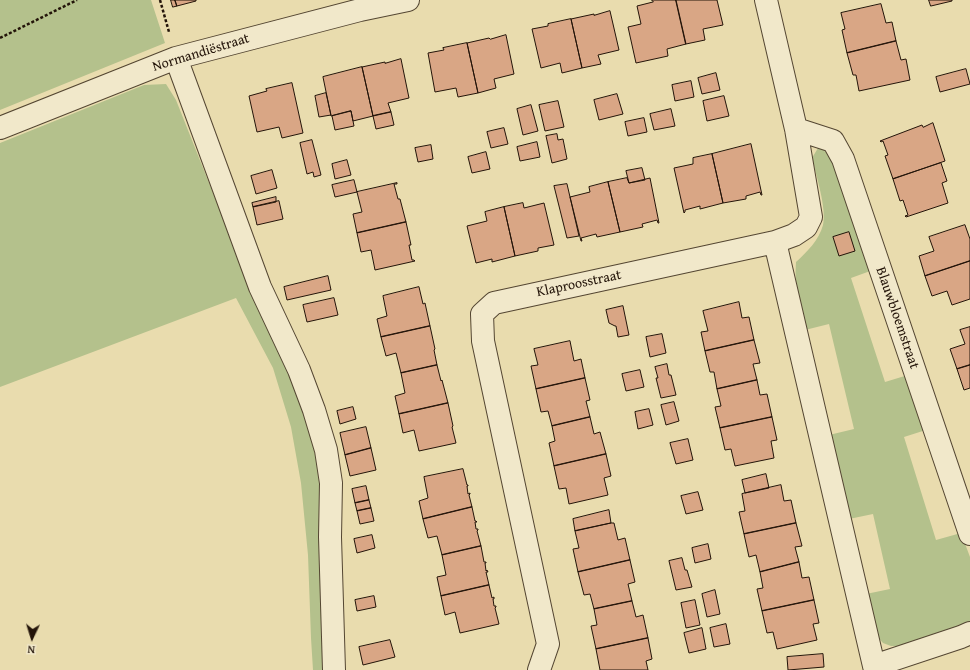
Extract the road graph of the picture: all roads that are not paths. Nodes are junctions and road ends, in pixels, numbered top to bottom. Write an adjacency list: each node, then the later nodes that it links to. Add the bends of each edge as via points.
1 (408, 0): 3 (street, Normandiëstraat)
2 (766, 0): 6 (street, Klaproosstraat)
3 (358, 5): 4 (street, Normandiëstraat)
4 (176, 58): 5 (street, Normandiëstraat); 11 (street, via 260,287 312,403 326,450 331,483)
5 (0, 128)
6 (796, 129): 7 (street, Klaproosstraat, via 811,217 806,227); 8 (street, Blauwbloemstraat, via 833,141 843,158)
7 (775, 242): 10 (street); 12 (street, Klaproosstraat, via 494,302 482,314 483,341 548,644)
8 (970, 534)
9 (970, 633): 10 (street)
10 (876, 668)
11 (334, 670)
12 (539, 670)

